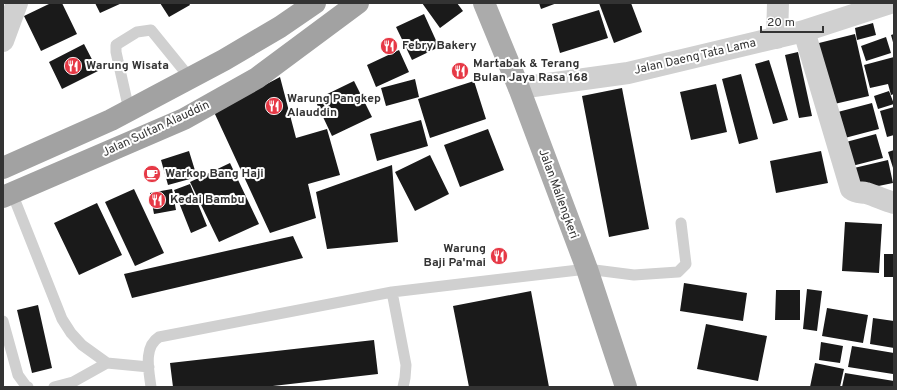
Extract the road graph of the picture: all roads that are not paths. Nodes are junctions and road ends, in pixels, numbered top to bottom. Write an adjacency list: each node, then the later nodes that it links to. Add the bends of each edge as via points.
1 (17, 3): 9 (street)
2 (315, 3): 10 (highway, via 280,27)
3 (358, 3): 14 (highway, Jalan Sultan Alauddin, via 257,78 184,119)
4 (484, 3): 11 (main road, Jalan Mallengkeri)
5 (778, 3): 8 (street)
6 (893, 4): 7 (street, Jalan Daeng Tata Lama)
7 (804, 31): 8 (street, Jalan Daeng Tata Lama); 15 (street, via 851,189)
8 (776, 38): 11 (street, Jalan Daeng Tata Lama, via 628,73)
9 (3, 41)
10 (190, 78): 12 (highway); 12 (lane, via 151,30 137,32 116,45)
11 (519, 88): 17 (main road, Jalan Mallengkeri)
12 (130, 110): 13 (highway)
13 (3, 168)
14 (7, 195): 20 (lane, via 62,319 82,345)
15 (894, 203)
16 (681, 223): 17 (lane, via 686,264 678,272 634,275)
17 (587, 270): 18 (lane); 26 (main road, Jalan Mallengkeri)
18 (392, 292): 21 (lane, via 159,337 151,346); 25 (lane, via 406,365)
19 (3, 321): 22 (lane, via 18,375)
20 (107, 363): 21 (lane); 23 (lane, via 73,382)
21 (149, 368): 24 (lane)
22 (28, 387)
23 (54, 387)
24 (151, 387)
25 (403, 387)
26 (626, 387)

